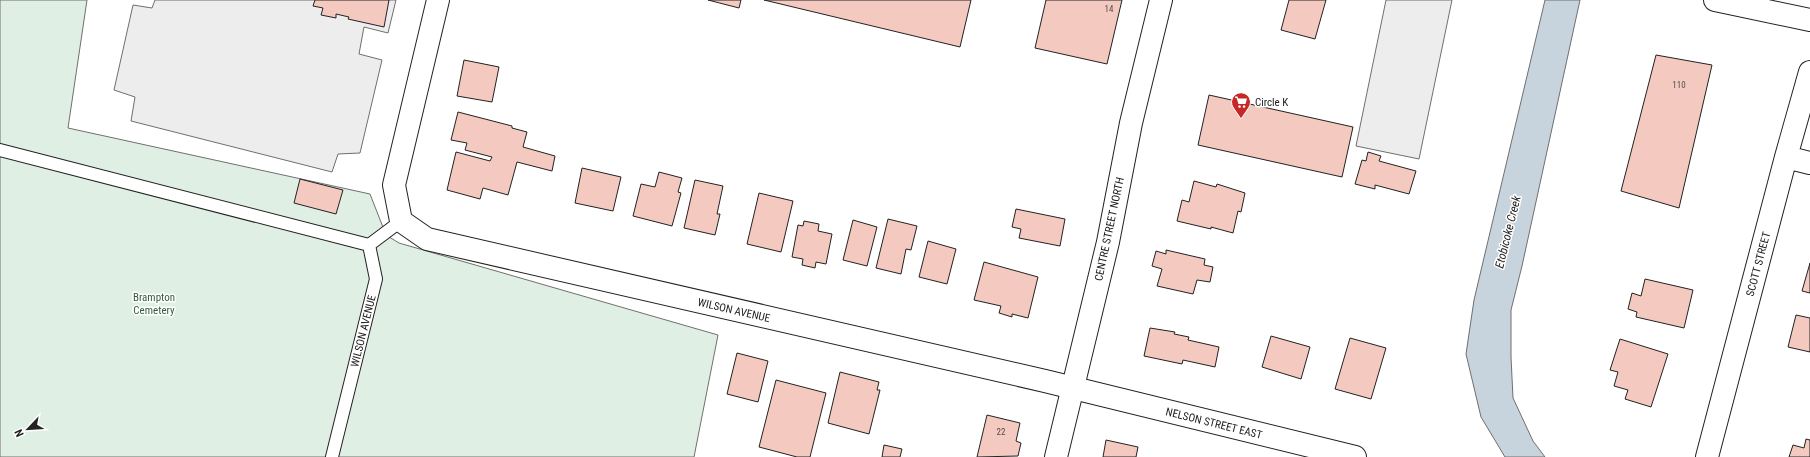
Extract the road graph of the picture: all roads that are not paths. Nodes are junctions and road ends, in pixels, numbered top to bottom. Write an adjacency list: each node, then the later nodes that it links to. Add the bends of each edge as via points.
1 (438, 0): 9 (street, via 394,185)
2 (1160, 0): 11 (street, CENTRE STREET NORTH, via 1108,242)
3 (1715, 0): 4 (street)
4 (1810, 20)
5 (1810, 72): 7 (street, SCOTT STREET)
6 (0, 150): 10 (lane)
7 (1786, 157): 8 (street); 15 (street, SCOTT STREET)
8 (1810, 162)
9 (402, 221): 10 (lane); 11 (street, WILSON AVENUE, via 426,239)
10 (369, 244): 12 (lane, WILSON AVENUE, via 376,279)
11 (1072, 388): 13 (street, CENTRE STREET NORTH); 14 (street, NELSON STREET EAST)
12 (332, 457)
13 (1056, 457)
14 (1355, 457)
15 (1707, 457)

